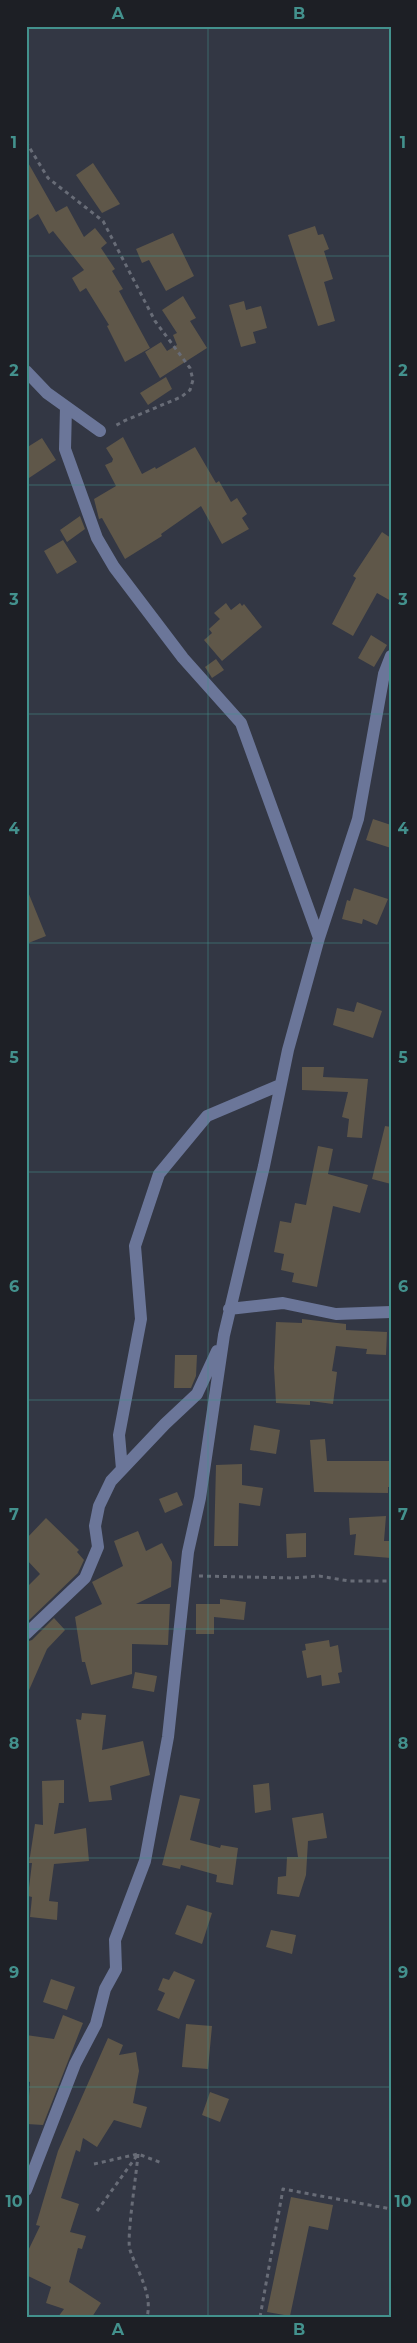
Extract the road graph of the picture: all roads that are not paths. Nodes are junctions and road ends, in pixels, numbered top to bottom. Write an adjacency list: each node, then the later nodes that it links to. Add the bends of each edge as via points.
1 (26, 371): 2 (street)
2 (66, 407): 3 (street); 5 (street, via 65,448 97,538 114,567 183,658 241,723)
3 (100, 431)
4 (391, 656): 5 (street, via 384,674 358,819)
5 (319, 938): 6 (street)
6 (280, 1085): 7 (street); 10 (street, via 207,1116 159,1174 135,1246 141,1319 118,1435)
7 (229, 1309): 8 (street, via 283,1303 336,1314); 9 (street)
8 (391, 1312)
9 (224, 1334): 10 (street, via 197,1394); 12 (street, via 200,1498 190,1538 168,1737 145,1861 115,1940 116,1968 105,1989 96,2024 75,2064)
10 (122, 1469): 11 (street, via 111,1481 99,1506 95,1526 98,1547 85,1578)
11 (26, 1634)
12 (26, 2190)

